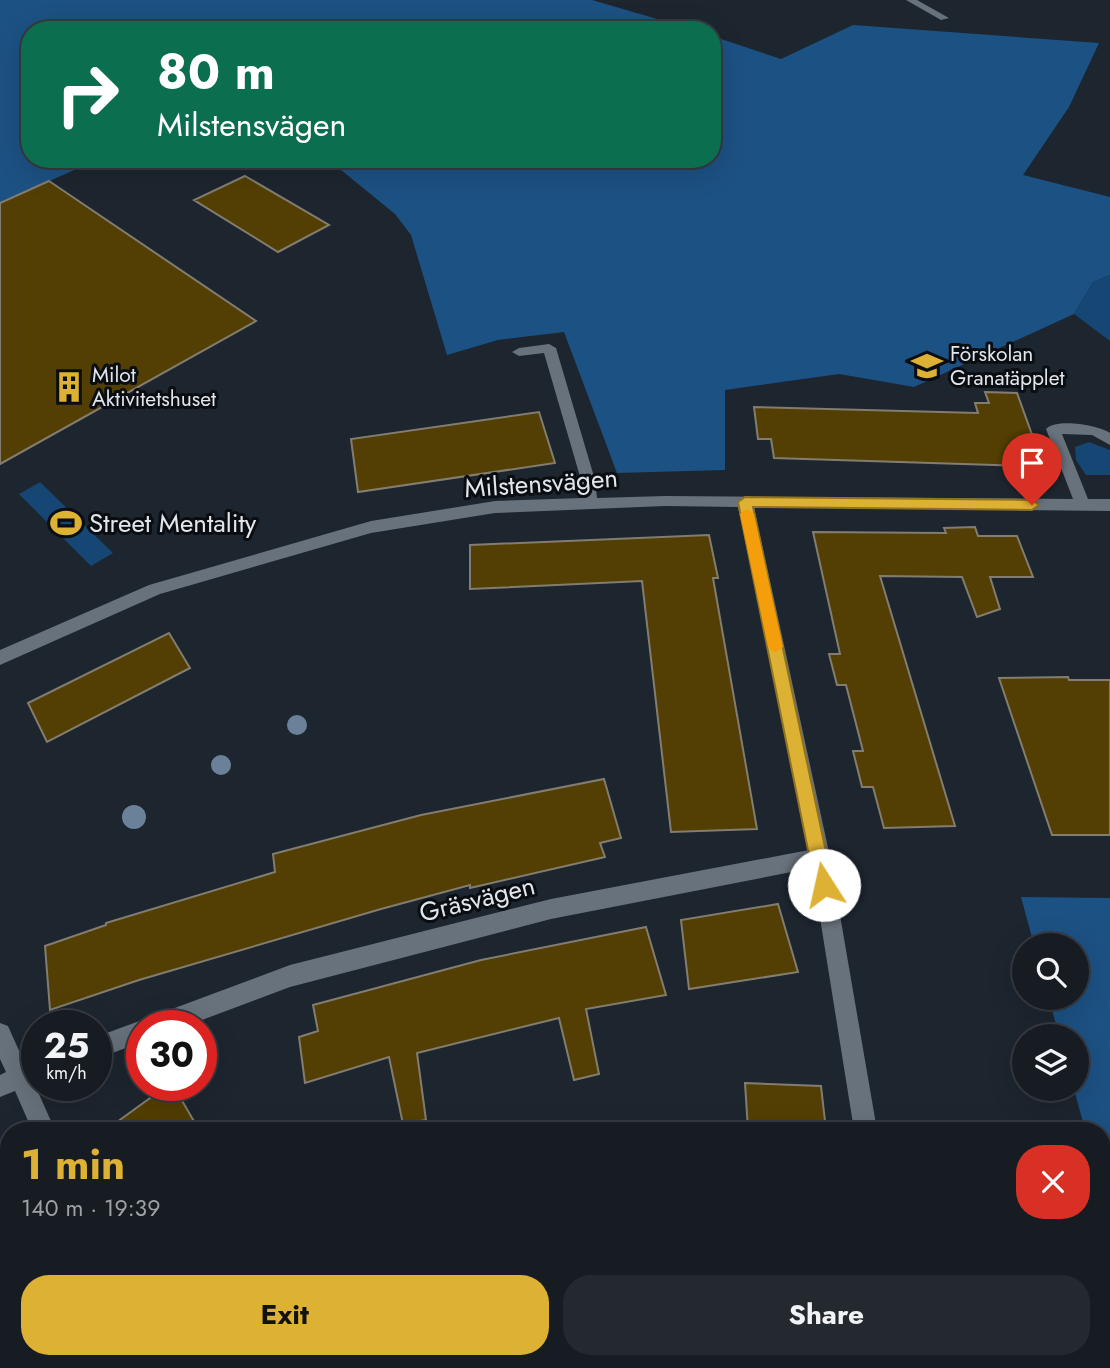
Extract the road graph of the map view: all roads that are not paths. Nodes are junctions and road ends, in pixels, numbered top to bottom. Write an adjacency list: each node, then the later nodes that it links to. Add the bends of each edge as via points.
1 (910, 0): 2 (street)
2 (944, 18)
3 (519, 352): 6 (street, via 549,348 588,480)
4 (1110, 440): 7 (street, via 1095,430 1053,429)
5 (745, 502): 6 (street, Milstensvägen); 7 (street, Milstensvägen); 10 (street)
6 (590, 504): 9 (street, Milstensvägen, via 495,508 370,527 155,589)
7 (1083, 505): 8 (street, Milstensvägen)
8 (1110, 505)
9 (0, 658)
10 (820, 857): 11 (street, Gräsvägen, via 512,919 289,976); 15 (street)
11 (199, 1010)
12 (0, 1034): 13 (street)
13 (18, 1078): 14 (street)
14 (40, 1122)
15 (865, 1122)

